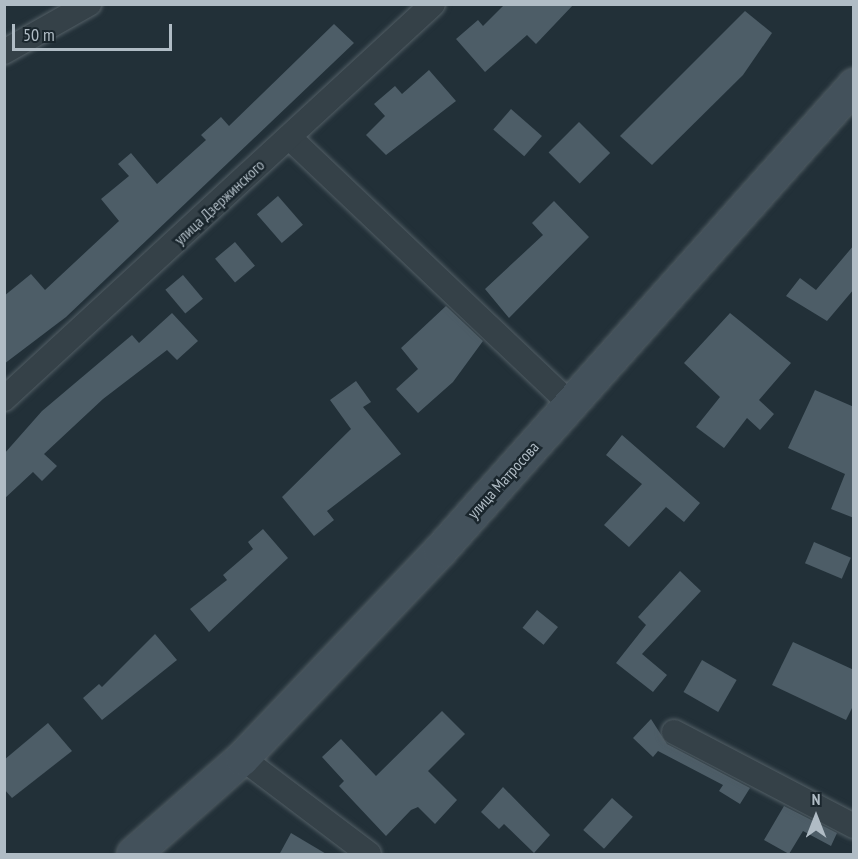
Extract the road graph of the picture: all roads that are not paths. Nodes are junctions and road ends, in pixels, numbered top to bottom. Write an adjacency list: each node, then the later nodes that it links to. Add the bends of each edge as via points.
1 (89, 4): 3 (street)
2 (433, 4): 5 (street, улица Дзержинского)
3 (4, 52)
4 (854, 85): 7 (main road, улица Матросова)
5 (290, 138): 6 (street, улица Дзержинского); 7 (street)
6 (4, 399)
7 (571, 405): 9 (main road, улица Матросова)
8 (674, 732): 10 (street)
9 (242, 758): 11 (main road, улица Матросова); 12 (street)
10 (854, 826)
11 (133, 855)
12 (369, 855)

